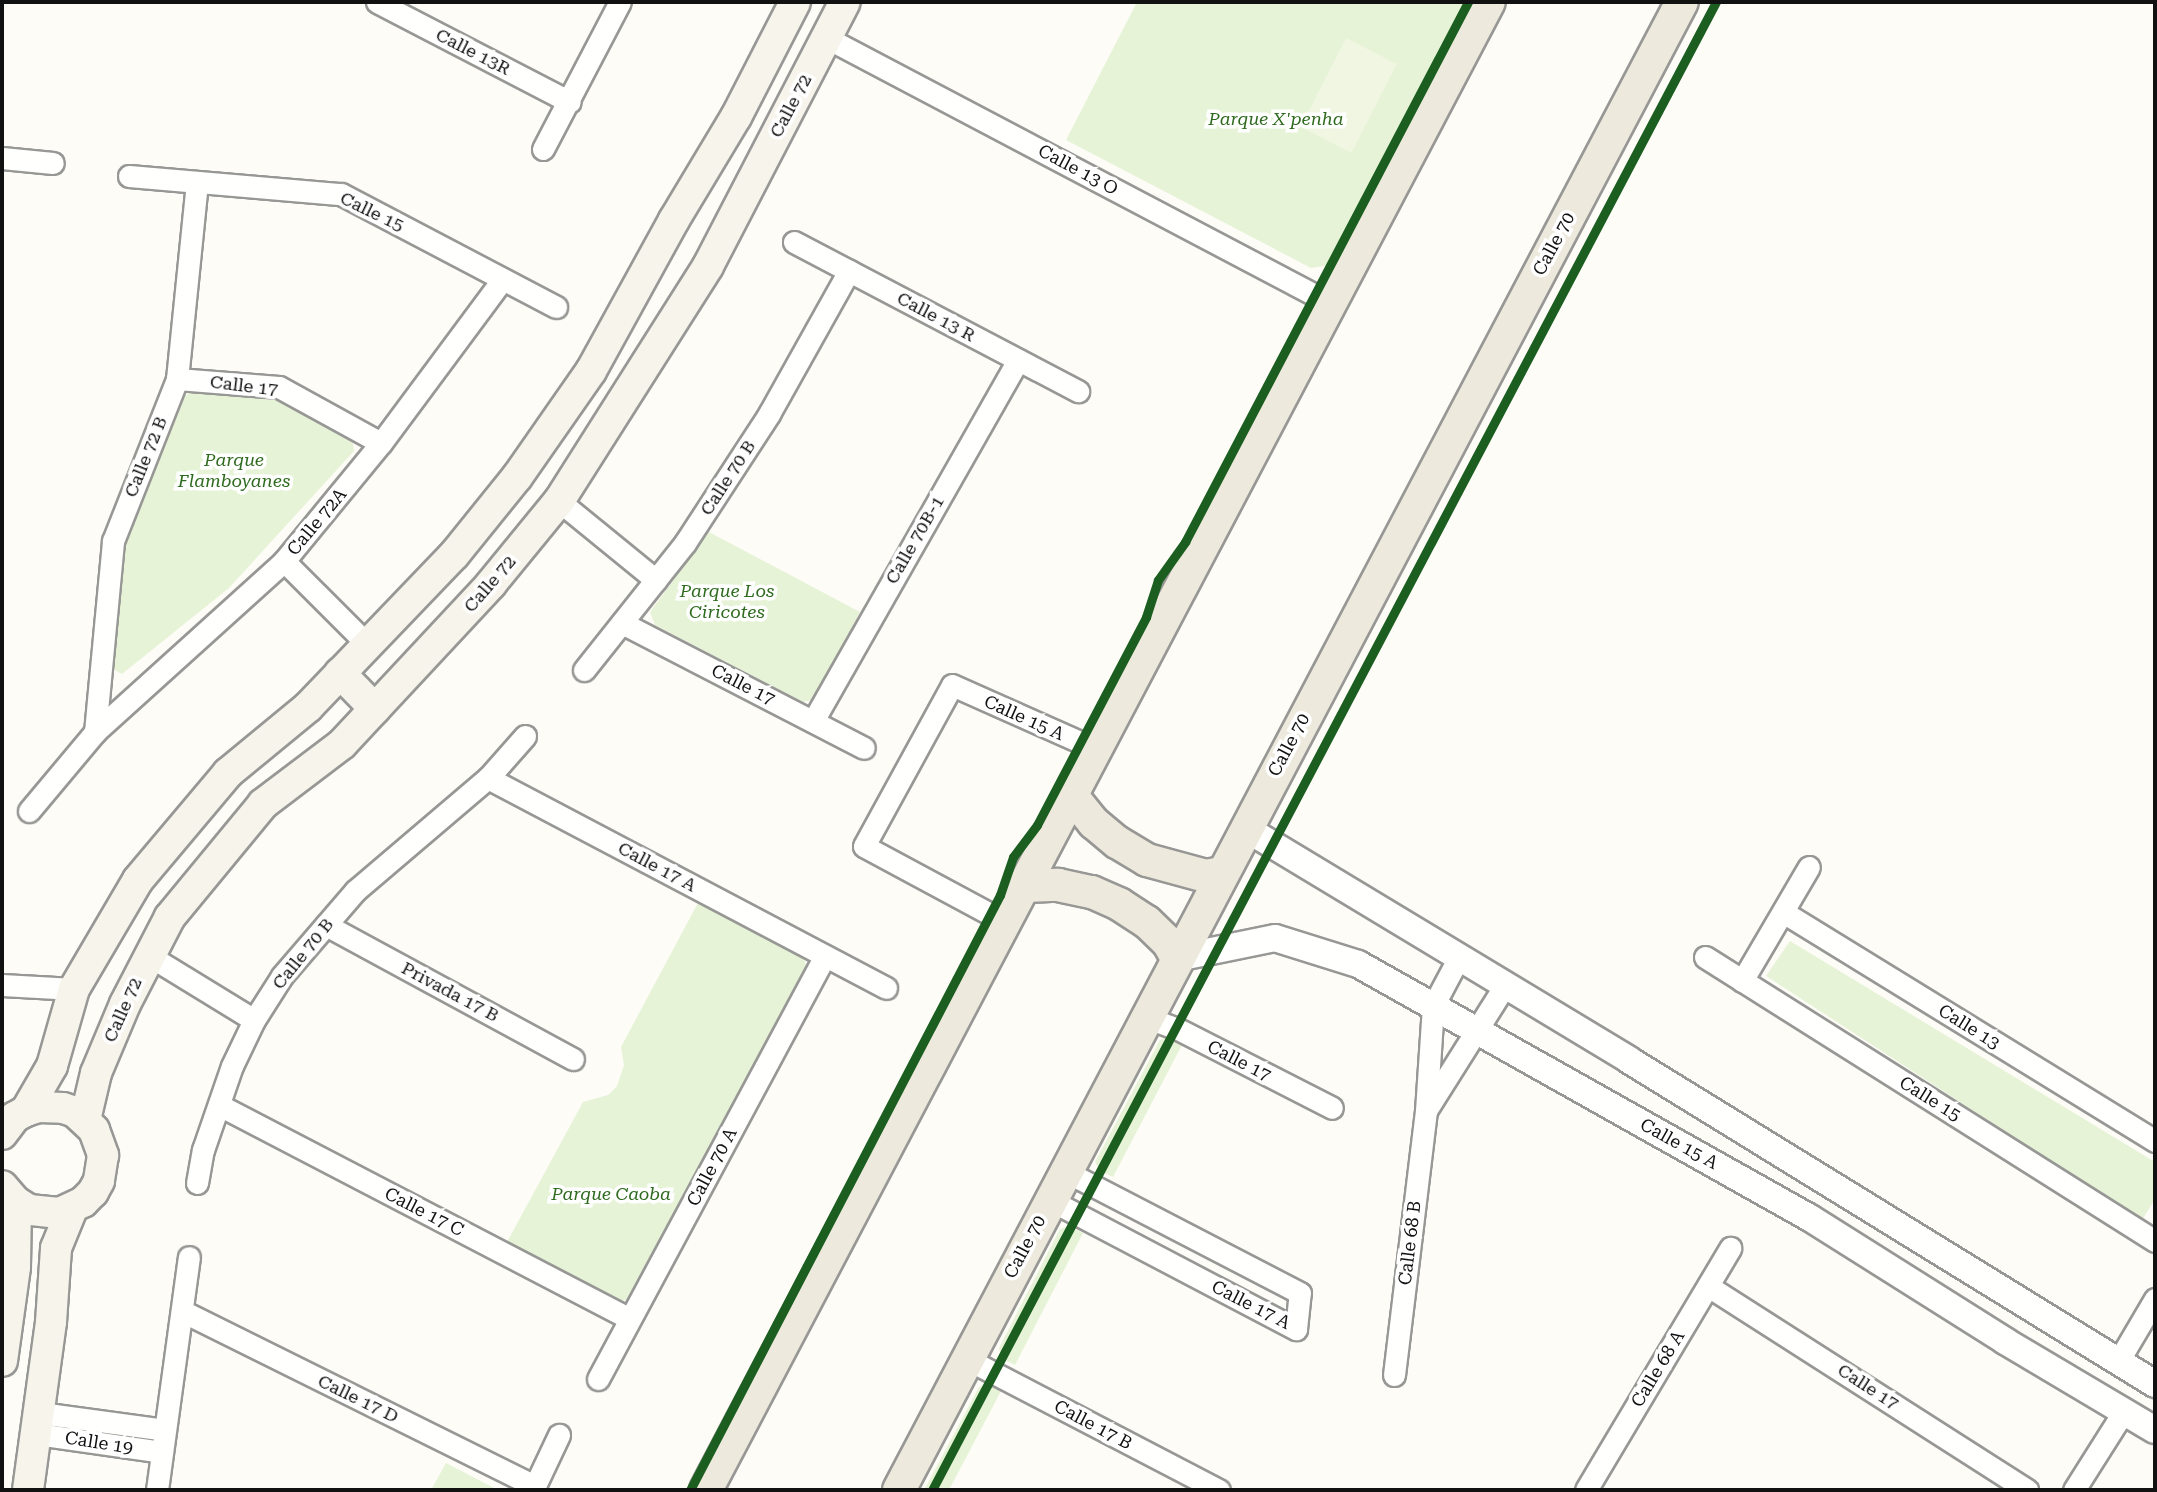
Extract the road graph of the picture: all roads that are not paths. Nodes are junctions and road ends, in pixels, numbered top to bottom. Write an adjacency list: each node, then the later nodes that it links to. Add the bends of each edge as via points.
1 (377, 2): 8 (street, Calle 13R)
2 (620, 2): 8 (street)
3 (796, 2): 9 (main road)
4 (845, 2): 7 (main road, Calle 72)
5 (1489, 2): 19 (main road)
6 (1682, 2): 45 (main road, Calle 70)
7 (827, 37): 10 (main road, Calle 72); 19 (street, Calle 13 O)
8 (570, 102): 11 (street)
9 (736, 117): 10 (main road, via 751,134); 22 (main road)
10 (773, 141): 25 (main road, Calle 72, via 708,266)
11 (543, 149)
12 (2, 158): 13 (street)
13 (53, 163)
14 (129, 176): 15 (street, Calle 15)
15 (197, 182): 18 (street, Calle 15, via 341,194); 23 (street, Calle 72 B)
16 (794, 242): 17 (street, Calle 13 R)
17 (849, 271): 21 (street, Calle 13 R); 29 (street, Calle 70 B, via 769,414)
18 (503, 279): 20 (street, Calle 15); 26 (street, Calle 72A)
19 (1330, 303): 40 (main road)
20 (556, 307)
21 (1018, 359): 24 (street, Calle 13 R); 35 (street, Calle 70B-1)
22 (591, 372): 25 (main road, via 612,379); 31 (main road, via 462,545)
23 (177, 379): 26 (street, Calle 17, via 279,387); 36 (street, Calle 72 B, via 113,541)
24 (1078, 391)
25 (621, 401): 27 (main road, Calle 72)
26 (381, 443): 28 (street, Calle 72A)
27 (559, 501): 29 (street); 34 (main road, Calle 72, via 491,584)
28 (284, 561): 31 (street); 36 (street, Calle 72A)
29 (656, 580): 30 (street, Calle 70 B)
30 (622, 623): 32 (street, Calle 70 B); 35 (street, Calle 17)
31 (366, 644): 33 (main road)
32 (584, 670)
33 (340, 673): 34 (main road); 37 (main road, via 308,708)
34 (375, 709): 41 (main road, Calle 72, via 342,744)
35 (813, 721): 39 (street, Calle 17)
36 (94, 732): 44 (street, Calle 72A)
37 (276, 733): 41 (main road); 49 (main road, via 228,773)
38 (525, 736): 42 (street, Calle 70 B)
39 (864, 748)
40 (1096, 749): 43 (main road); 52 (street, Calle 15 A, via 952,685 864,846)
41 (307, 771): 51 (main road, Calle 72, via 263,804)
42 (488, 778): 53 (street, Calle 70 B, via 355,891); 55 (street, Calle 17 A)
43 (1072, 796): 47 (main road, via 1102,830 1147,860 1206,876); 48 (main road)
44 (29, 811)
45 (1245, 828): 47 (main road, Calle 70); 56 (street)
46 (1809, 867): 50 (street)
47 (1222, 873): 58 (main road, Calle 70)
48 (1025, 886): 52 (main road); 58 (main road, via 1058,885 1119,904 1147,922)
49 (132, 890): 51 (main road); 63 (main road)
50 (1783, 912): 59 (street); 74 (street, Calle 13)
51 (170, 916): 54 (main road, Calle 72)
52 (1005, 922): 105 (main road)
53 (326, 925): 66 (street, Calle 70 B, via 282,976); 68 (street, Privada 17 B)
54 (148, 955): 66 (street); 72 (main road, Calle 72, via 96,1073)
55 (825, 956): 62 (street, Calle 17 A); 87 (street, Calle 70 A)
56 (1459, 957): 61 (street); 64 (street, Calle 68 B)
57 (1705, 957): 59 (street, Calle 15)
58 (1177, 958): 64 (street, Calle 15 A, via 1275,938 1358,964); 65 (main road, Calle 70)
59 (1742, 981): 80 (street, Calle 15)
60 (2, 985): 63 (street)
61 (1505, 985): 67 (street, Calle 68 B); 85 (street)
62 (886, 988)
63 (74, 989): 73 (main road, via 52,1066)
64 (1433, 1006): 67 (street, Calle 15 A); 71 (street, Calle 68 B)
65 (1145, 1017): 70 (street, Calle 17, via 1176,1028); 75 (main road, Calle 70)
66 (254, 1020): 69 (street, Calle 70 B)
67 (1478, 1031): 71 (street, Calle 68 B); 88 (street, Calle 15 A, via 1810,1218)
68 (573, 1059)
69 (219, 1105): 76 (street, Calle 70 B, via 202,1150); 87 (street, Calle 17 C)
70 (1332, 1108)
71 (1426, 1111): 92 (street, Calle 68 B)
72 (85, 1120): 73 (main road, via 63,1108 38,1107); 79 (main road, via 100,1142 103,1168 93,1192)
73 (11, 1122)
74 (2155, 1141)
75 (1065, 1171): 78 (main road, Calle 70); 78 (street, Calle 17 A, via 1300,1293 1296,1329)
76 (197, 1183)
77 (9, 1194): 79 (main road, via 44,1214); 91 (main road, via 15,1267)
78 (1050, 1200): 89 (main road, Calle 70)
79 (72, 1209): 96 (main road, via 57,1248)
80 (2153, 1235)
81 (1730, 1248): 83 (street, Calle 68 A)
82 (189, 1257): 86 (street)
83 (1707, 1286): 101 (street, Calle 17); 108 (street, Calle 68 A)
84 (2155, 1299): 90 (street)
85 (2027, 1306): 88 (street); 90 (street)
86 (182, 1311): 97 (street); 102 (street, Calle 17 D)
87 (630, 1319): 93 (street, Calle 70 A)
88 (2006, 1341): 95 (street, Calle 15 A)
89 (967, 1359): 106 (main road, Calle 70); 107 (street, Calle 17 B)
90 (2119, 1360): 94 (street)
91 (2, 1361)
92 (1394, 1375)
93 (598, 1379)
94 (2150, 1380): 95 (street)
95 (2124, 1411): 98 (street, Calle 15 A); 111 (street)
96 (39, 1423): 97 (street); 100 (street, Calle 19); 103 (main road)
97 (165, 1430): 100 (street)
98 (2155, 1430)
99 (559, 1435): 102 (street)
100 (162, 1452): 104 (street)
101 (1992, 1468): 109 (street); 110 (street, Calle 17)
102 (534, 1488)
103 (29, 1490)
104 (157, 1490)
105 (706, 1490)
106 (899, 1490)
107 (1219, 1490)
108 (1586, 1490)
109 (1989, 1490)
110 (2027, 1490)
111 (2074, 1490)

